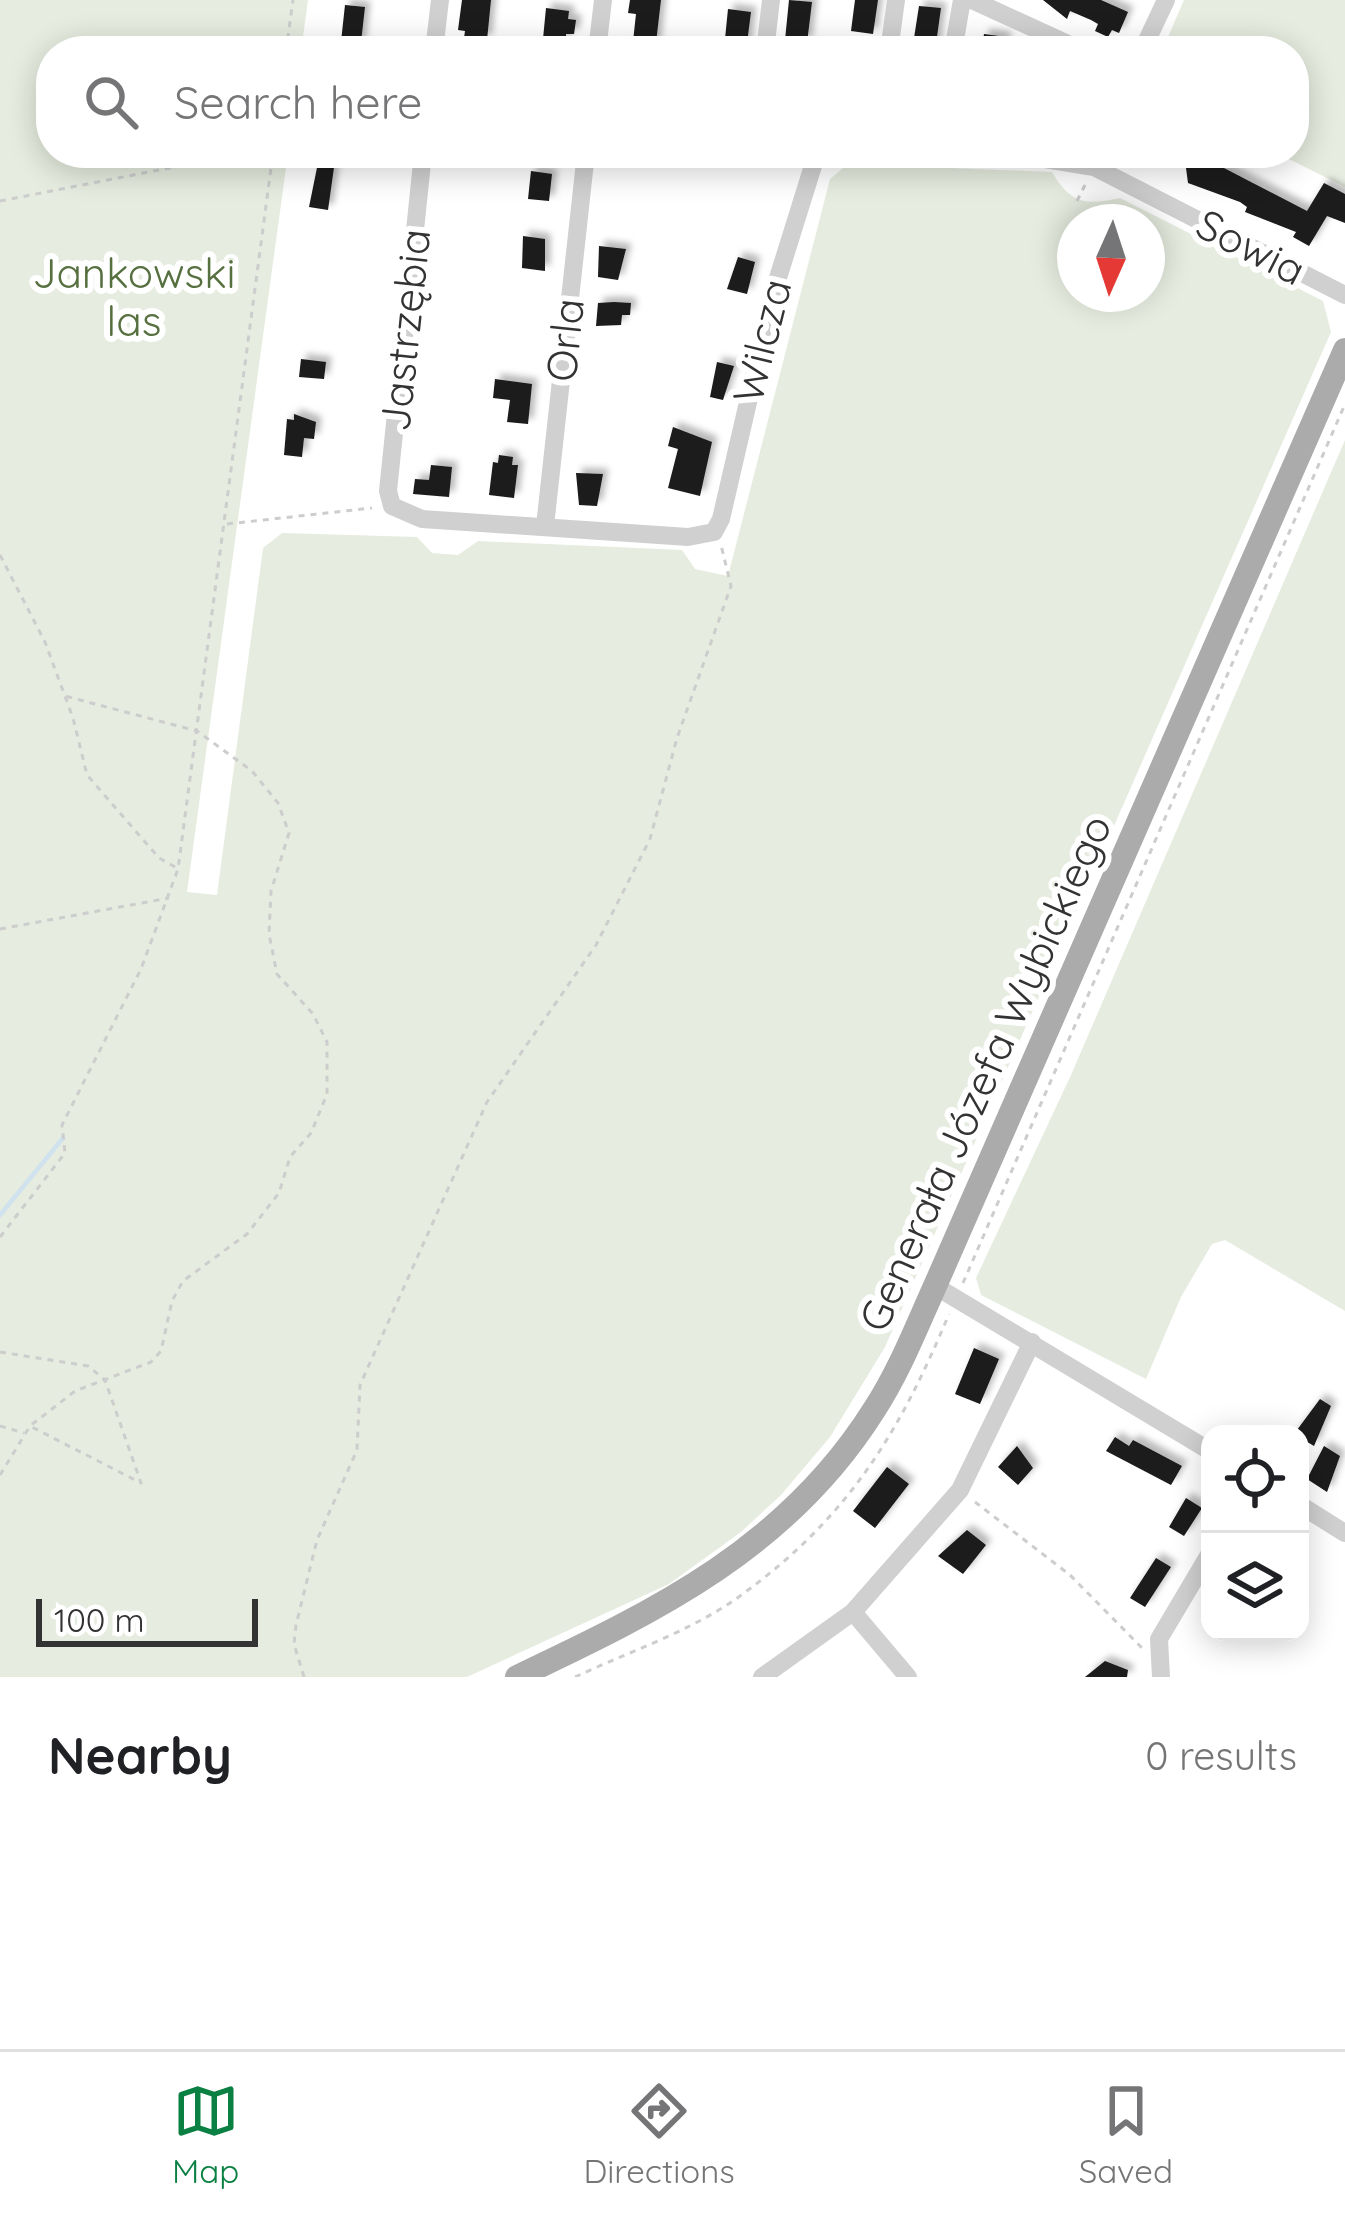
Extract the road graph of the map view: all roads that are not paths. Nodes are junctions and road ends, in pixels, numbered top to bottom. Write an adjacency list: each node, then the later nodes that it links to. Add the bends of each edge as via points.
1 (440, 0): 8 (street)
2 (603, 0): 9 (street)
3 (771, 0): 10 (street)
4 (896, 0): 11 (street)
5 (962, 0): 12 (street)
6 (972, 0): 13 (street)
7 (1166, 0): 14 (street)
8 (436, 36)
9 (599, 36)
10 (767, 36)
11 (891, 36)
12 (956, 36)
13 (1050, 36)
14 (1149, 36)
15 (421, 168): 21 (street, Jastrzębia, via 392,506 422,519)
16 (584, 168): 21 (street, Orla)
17 (812, 168): 21 (street, Wilcza, via 714,532)
18 (1111, 168): 19 (street, Sowia)
19 (1345, 295)
20 (1345, 350): 22 (main road, Generała Józefa Wybickiego)
21 (545, 526)
22 (946, 1291): 23 (street); 29 (main road, Generała Józefa Wybickiego, via 875,1410 757,1541 670,1603)
23 (1032, 1342): 24 (street); 28 (street, via 960,1490)
24 (1201, 1445)
25 (1309, 1511): 26 (street)
26 (1345, 1533)
27 (1201, 1567): 32 (street, via 1156,1652)
28 (853, 1612): 30 (street); 31 (street)
29 (517, 1677)
30 (762, 1677)
31 (908, 1677)
32 (1161, 1677)

